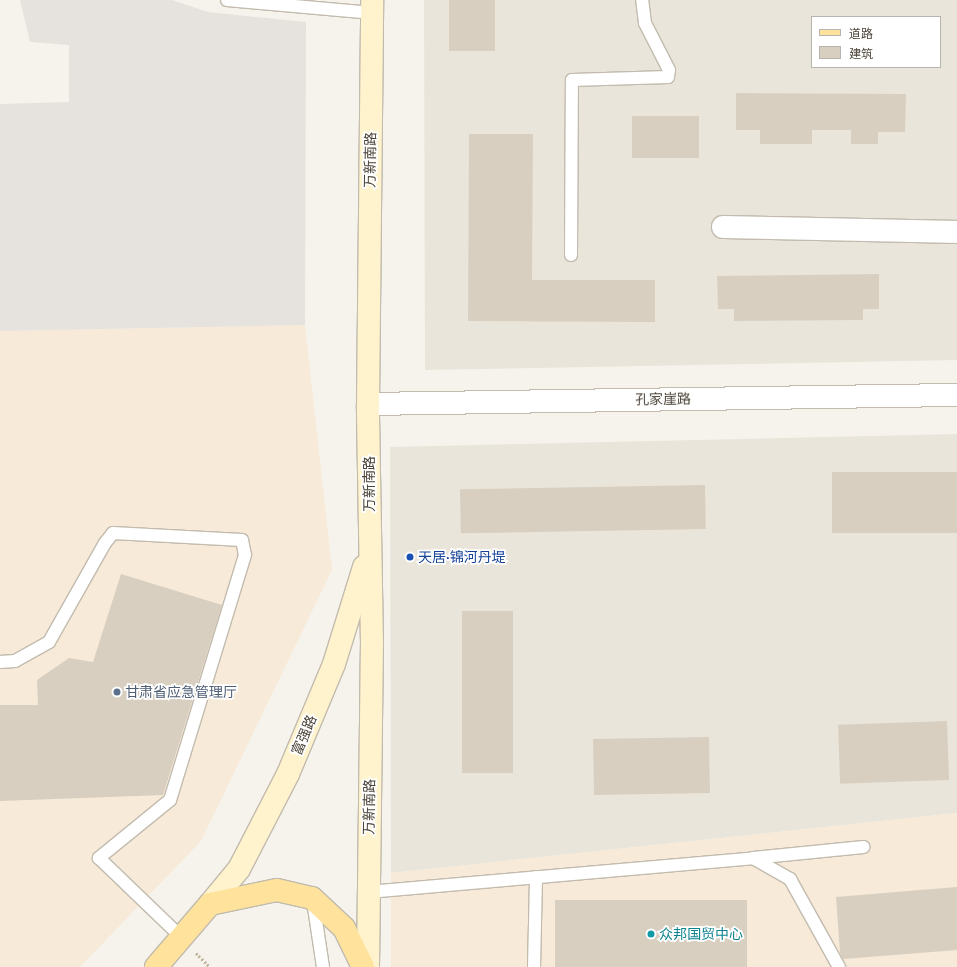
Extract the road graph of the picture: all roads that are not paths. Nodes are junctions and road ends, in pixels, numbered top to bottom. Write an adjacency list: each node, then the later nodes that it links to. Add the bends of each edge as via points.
1 (227, 0): 3 (lane)
2 (642, 0): 6 (lane, via 646,23 669,70 668,77 572,80)
3 (372, 7): 8 (main road, 万新南路)
4 (723, 227): 5 (street)
5 (957, 232)
6 (571, 255)
7 (957, 395): 8 (street, 孔家崖路)
8 (368, 404): 9 (main road, 万新南路)
9 (369, 552): 14 (main road, 万新南路, via 372,644); 16 (main road, 富强路, via 334,664 288,774 239,869)
10 (0, 662): 17 (lane, via 15,661 49,642 105,543 114,533 242,540 246,555 170,800 99,858)
11 (863, 846): 12 (lane)
12 (753, 858): 13 (lane); 23 (lane, via 790,879)
13 (536, 877): 14 (lane); 22 (lane)
14 (368, 892): 21 (main road, 万新南路)
15 (312, 898): 16 (main road, via 277,890); 19 (lane); 20 (main road, via 344,928)
16 (210, 904): 17 (main road)
17 (181, 937): 18 (main road)
18 (156, 967)
19 (323, 967)
20 (363, 967)
21 (368, 967)
22 (534, 967)
23 (839, 967)

